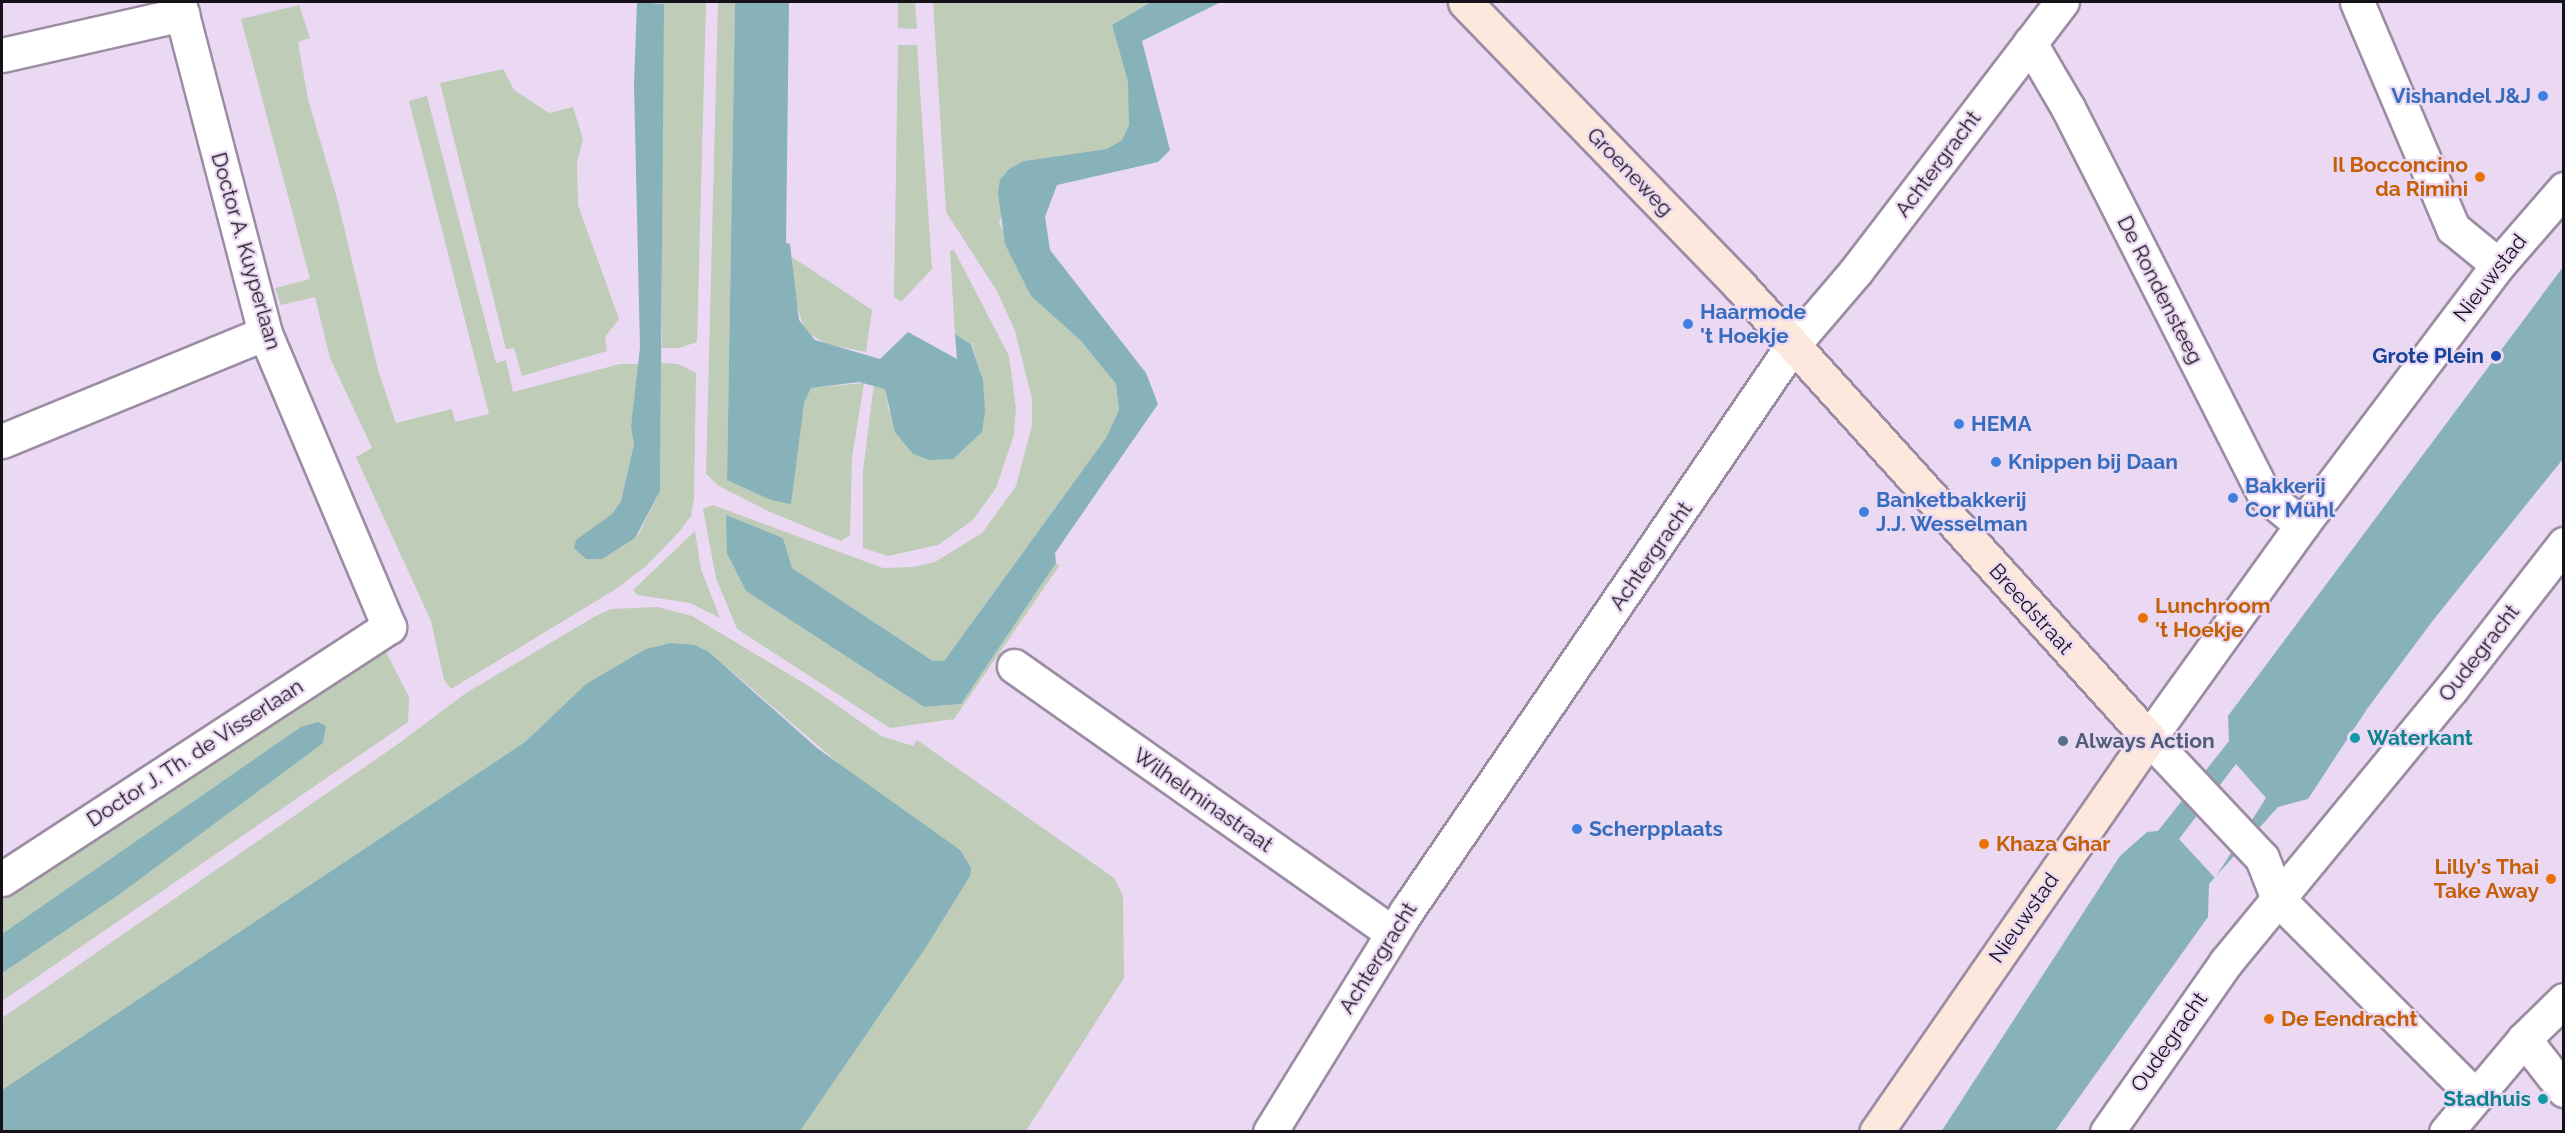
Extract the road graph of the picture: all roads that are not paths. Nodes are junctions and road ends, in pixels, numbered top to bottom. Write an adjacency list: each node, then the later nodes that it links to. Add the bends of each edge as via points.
1 (1465, 2): 10 (street, Groeneweg, via 1740,286)
2 (2062, 2): 5 (street, Achtergracht)
3 (2357, 2): 8 (street, via 2454,228)
4 (180, 8): 6 (street); 9 (street, Doctor A. Kuyperlaan)
5 (2030, 43): 10 (street, Achtergracht, via 1856,271); 12 (street, De Rondensteeg, via 2068,108 2264,494)
6 (2, 55)
7 (2564, 189): 8 (street, Nieuwstad)
8 (2498, 265): 12 (street, Nieuwstad)
9 (265, 333): 11 (street); 14 (street, Doctor A. Kuyperlaan)
10 (1792, 346): 16 (street, Breedstraat); 19 (street, Achtergracht)
11 (2, 441)
12 (2302, 525): 16 (street, Nieuwstad)
13 (2564, 544): 18 (street, Oudegracht, via 2451,689)
14 (389, 627): 17 (street, Doctor J. Th. de Visserlaan)
15 (1014, 666): 19 (street, Wilhelminastraat)
16 (2149, 738): 18 (street, via 2262,858); 25 (street, Nieuwstad)
17 (2, 879)
18 (2278, 898): 23 (street); 26 (street, Oudegracht, via 2226,962)
19 (1392, 933): 24 (street, Achtergracht)
20 (2564, 1000): 21 (street)
21 (2524, 1039): 22 (street); 23 (street)
22 (2564, 1090)
23 (2475, 1096): 27 (street)
24 (1270, 1131)
25 (1876, 1131)
26 (2107, 1131)
27 (2446, 1131)

